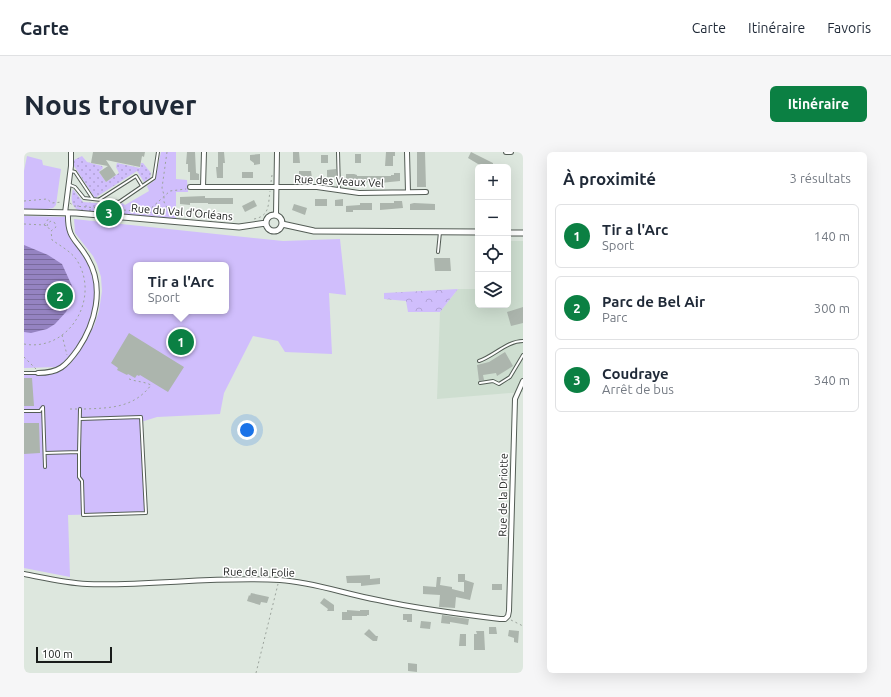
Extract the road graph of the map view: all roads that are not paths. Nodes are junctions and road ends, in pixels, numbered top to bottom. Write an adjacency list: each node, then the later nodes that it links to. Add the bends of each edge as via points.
1 (71, 152): 9 (street)
2 (158, 152): 11 (lane, via 154,178)
3 (204, 152): 13 (street)
4 (276, 152): 14 (street)
5 (338, 152): 15 (lane)
6 (407, 152): 16 (street)
7 (506, 152): 8 (street)
8 (511, 152)
9 (70, 171): 10 (street); 18 (lane, via 76,172)
10 (68, 185): 18 (lane, via 75,187 84,198); 21 (street)
11 (142, 186): 19 (lane, via 119,202); 19 (lane, via 136,176)
12 (191, 187): 13 (street, Rue des Veaux Vel)
13 (203, 187): 14 (street, Rue des Veaux Vel)
14 (276, 187): 15 (street, Rue des Veaux Vel); 22 (street)
15 (339, 190): 16 (street, Rue des Veaux Vel, via 359,193)
16 (408, 192): 17 (street, Rue des Veaux Vel)
17 (426, 192)
18 (93, 199): 19 (lane)
19 (99, 200)
20 (24, 212): 21 (street, Rue du Val d'Orléans)
21 (66, 213): 23 (street, Rue du Val d'Orléans, via 239,227); 34 (street, via 70,234 88,259 95,278 94,316 89,330 66,365 58,370)
22 (276, 214): 23 (street, via 268,217); 24 (street, via 281,218)
23 (266, 223): 24 (street, Rue du Val d'Orléans, via 270,230 275,231 280,229)
24 (282, 224): 25 (street, Rue du Val d'Orléans, via 314,231)
25 (440, 231): 26 (street, Rue du Val d'Orléans); 29 (lane)
26 (475, 232)
27 (511, 233): 28 (street)
28 (523, 233)
29 (438, 252)
30 (523, 340): 32 (lane, via 516,341)
31 (523, 355): 36 (lane, via 510,377 498,384 493,381)
32 (479, 361)
33 (24, 373): 34 (lane)
34 (38, 373)
35 (523, 381): 44 (street, Rue de la Driotte, via 514,399)
36 (480, 383)
37 (80, 409): 39 (lane)
38 (24, 411): 40 (lane, via 40,411 43,408)
39 (80, 419): 41 (lane); 41 (lane, via 141,417 146,512 83,515)
40 (45, 452): 41 (lane); 42 (lane)
41 (79, 452)
42 (45, 467)
43 (24, 574): 44 (street, Rue de la Folie, via 99,584 279,580 396,604 500,620)
44 (507, 618)

